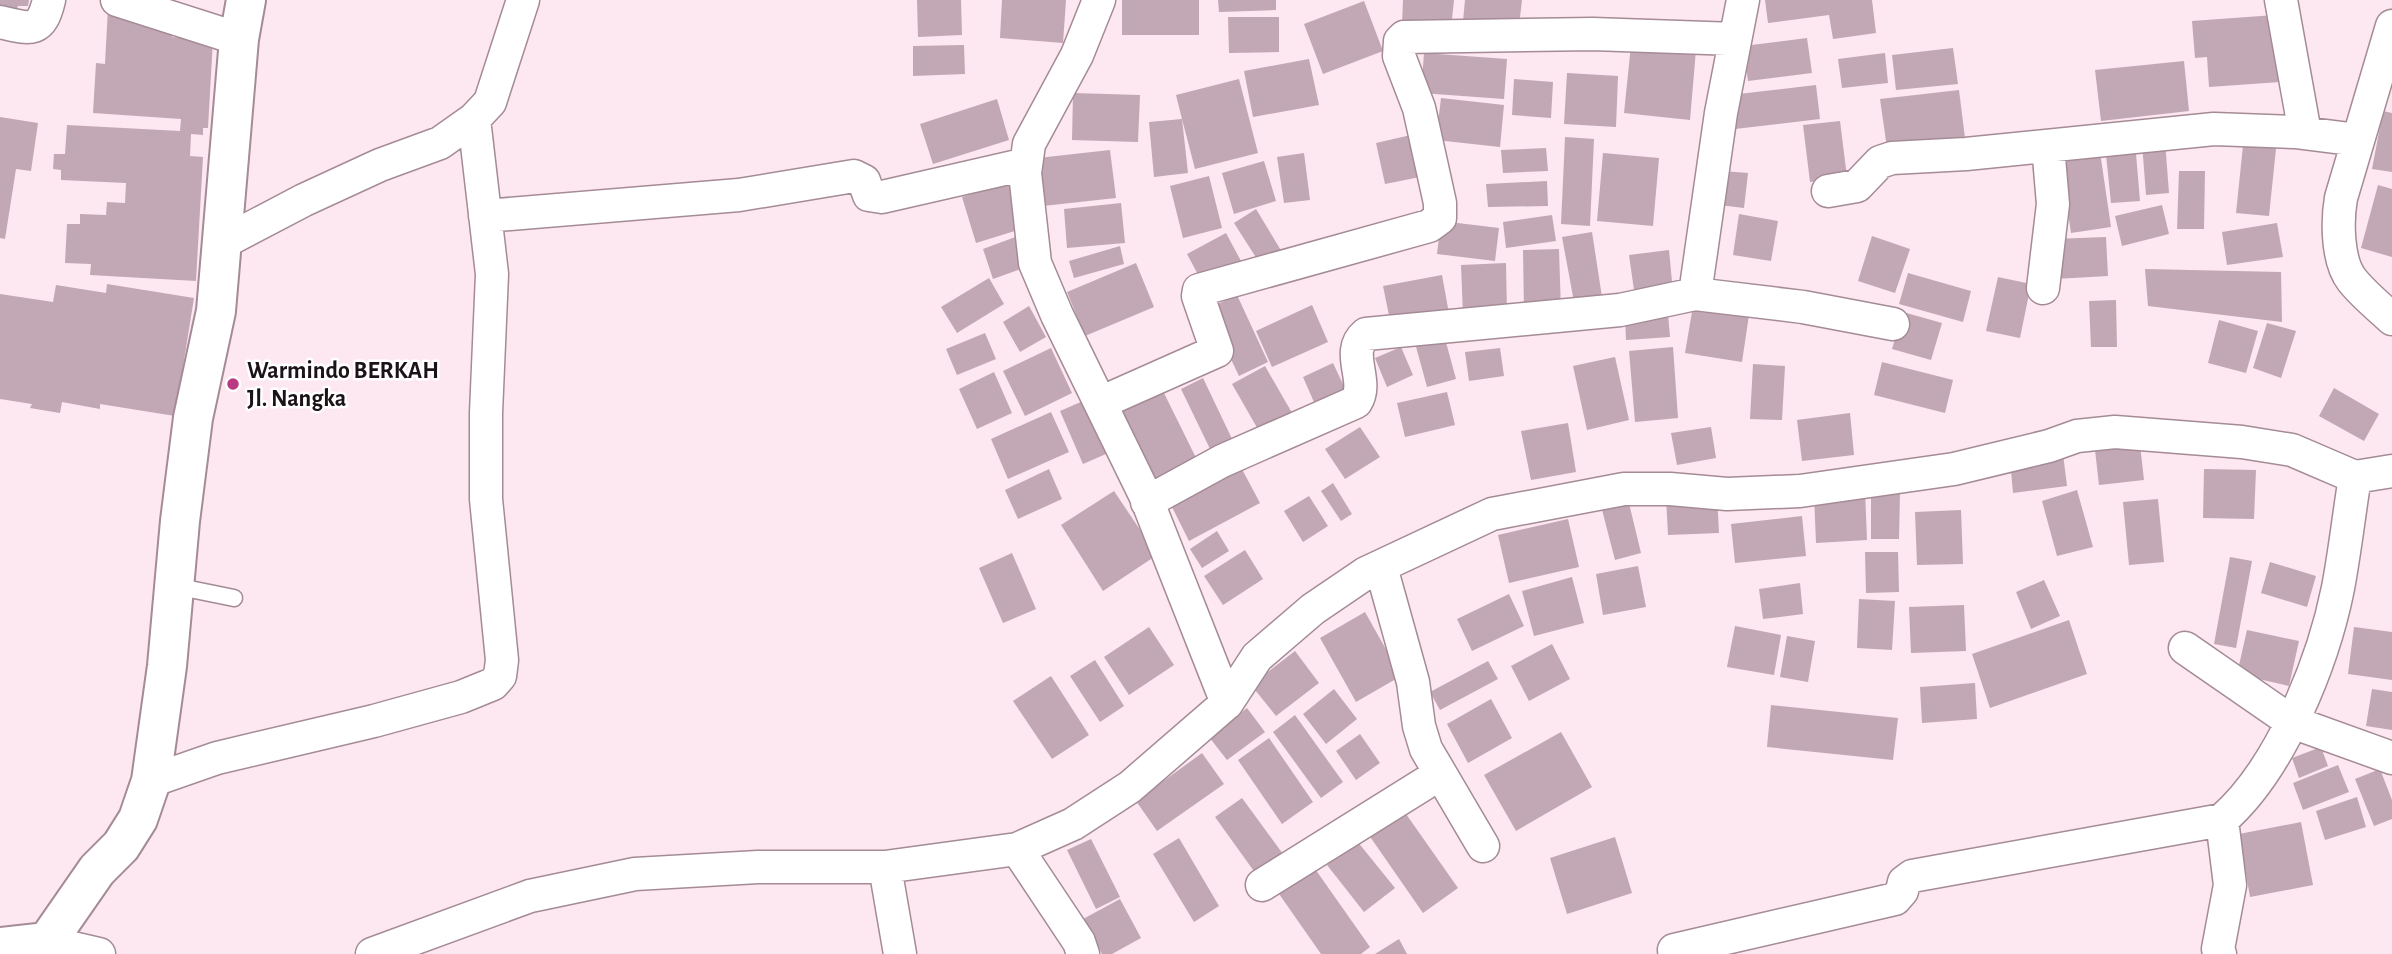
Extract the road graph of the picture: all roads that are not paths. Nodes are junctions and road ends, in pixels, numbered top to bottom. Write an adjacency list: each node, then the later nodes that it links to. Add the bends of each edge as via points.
1 (49, 0): 8 (street, via 37,26)
2 (117, 0): 10 (street)
3 (246, 0): 10 (street)
4 (523, 0): 12 (street, via 490,102)
5 (1099, 0): 16 (street, via 1077,55 1029,144)
6 (1743, 0): 11 (street)
7 (2281, 0): 13 (street)
8 (0, 22)
9 (2392, 26): 14 (street)
10 (239, 39): 19 (street)
11 (1735, 39): 21 (street); 24 (street, via 1593,34 1404,37 1399,55 1419,108 1440,218 1429,226 1199,290 1217,351)
12 (474, 119): 18 (street); 19 (street, via 440,143 367,171)
13 (2305, 133): 14 (street); 15 (street, via 2214,129)
14 (2358, 140): 22 (street, via 2337,219 2339,244 2349,277)
15 (2048, 146): 17 (street, via 1892,158 1880,162 1857,186); 20 (street, via 2053,204)
16 (1026, 164): 18 (street, via 882,198 869,195 864,181 854,176 739,194); 24 (street, via 1035,263)
17 (1828, 191)
18 (485, 216): 36 (street, via 492,274 486,499 500,676 487,687 461,696 217,758)
19 (222, 243): 29 (street, via 216,311 193,418)
20 (2043, 288)
21 (1695, 294): 23 (street); 27 (street, via 1620,310 1366,334 1356,349 1360,391 1356,402 1222,461)
22 (2392, 319)
23 (1893, 324)
24 (1100, 403): 27 (street)
25 (2392, 471): 26 (street)
26 (2355, 477): 28 (street, via 2292,450 2115,432 2077,436 1954,469 1800,491 1727,494 1624,489 1492,514); 33 (street, via 2337,590 2316,665)
27 (1147, 502): 32 (street)
28 (1381, 567): 32 (street, via 1313,609 1257,657); 35 (street, via 1413,682 1419,726)
29 (175, 586): 30 (lane); 36 (street)
30 (234, 598)
31 (2186, 648): 33 (street)
32 (1227, 703): 39 (street, via 1130,786 1073,824)
33 (2292, 722): 34 (street); 37 (street, via 2239,805)
34 (2392, 758)
35 (1440, 774): 38 (street); 41 (street)
36 (150, 781): 42 (street, via 138,819 121,846 97,870)
37 (2222, 820): 44 (street, via 1912,876 1903,882 1895,899); 49 (street, via 2230,885)
38 (1483, 846)
39 (1017, 849): 40 (street); 48 (street)
40 (885, 867): 46 (street, via 758,867 635,874 530,896); 47 (street)
41 (1262, 886)
42 (47, 942): 43 (street); 45 (street)
43 (0, 947)
44 (1674, 950)
45 (99, 954)
46 (372, 954)
47 (900, 954)
48 (1083, 954)
49 (2220, 954)

